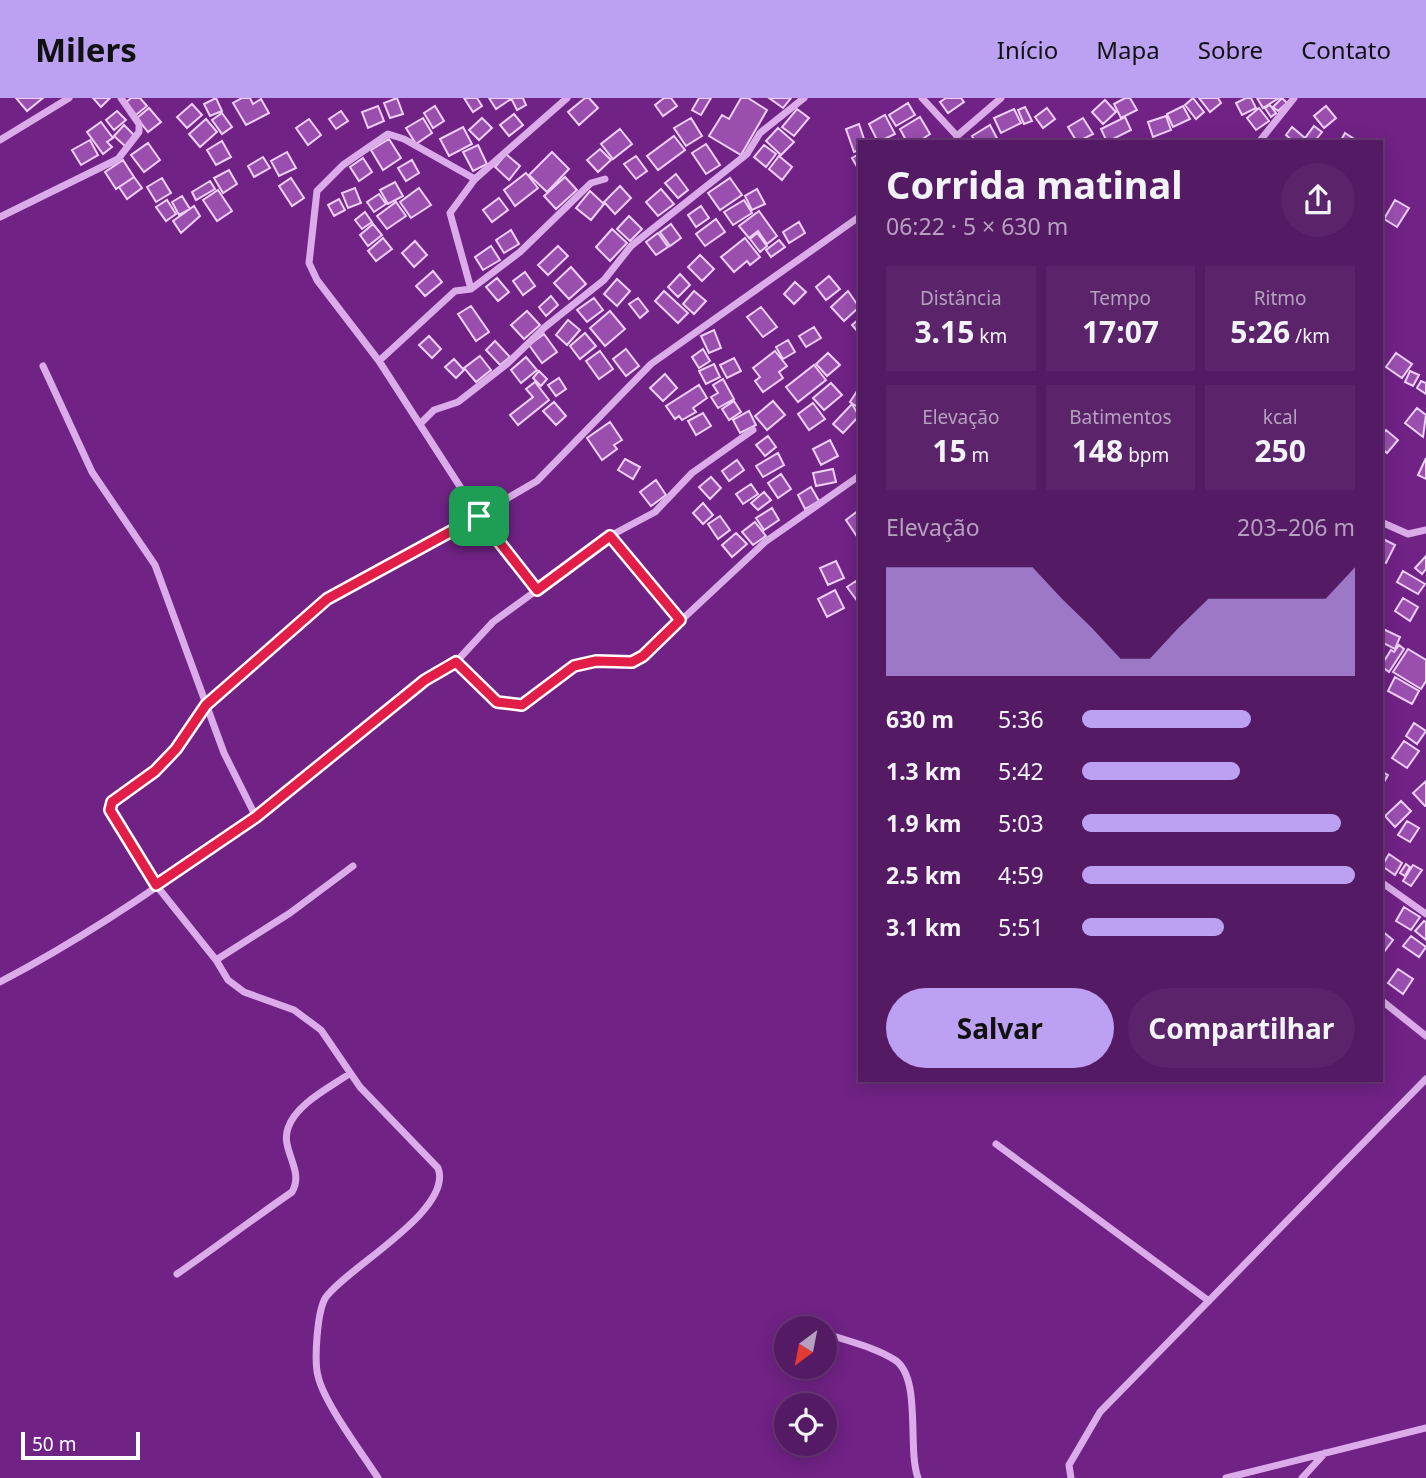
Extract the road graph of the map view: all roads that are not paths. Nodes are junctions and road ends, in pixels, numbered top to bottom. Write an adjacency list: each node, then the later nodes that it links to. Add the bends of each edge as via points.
1 (68, 98): 10 (street)
2 (121, 98): 13 (street, via 139,124 139,132 118,159)
3 (567, 98): 12 (street)
4 (804, 98): 18 (street, via 760,133 747,154 631,246 604,280 508,363 458,402 434,410)
5 (922, 98): 8 (street)
6 (1001, 98): 8 (street)
7 (1294, 98): 9 (street)
8 (957, 139)
9 (1261, 140)
10 (0, 141)
11 (605, 178): 15 (street, via 591,183 520,252)
12 (475, 179): 15 (street, via 450,214); 16 (street, via 388,134 342,165 317,191 309,263)
13 (0, 217)
14 (858, 219): 21 (street, via 651,364 537,481)
15 (471, 289): 16 (street, via 455,291 446,298)
16 (379, 361): 18 (street)
17 (43, 366): 28 (street, via 92,472 156,565)
18 (420, 424): 21 (street)
19 (753, 430): 24 (street, via 692,473 655,512)
20 (858, 477): 26 (street, via 765,542)
21 (479, 516): 25 (street); 28 (street, via 327,599)
22 (1383, 523): 23 (street, via 1408,534)
23 (1426, 530)
24 (610, 536): 25 (street); 26 (street)
25 (537, 590): 27 (street, via 493,622)
26 (680, 620): 27 (street, via 632,662 574,666 522,705 497,702)
27 (456, 662): 29 (street, via 425,680)
28 (206, 705): 29 (street); 32 (street, via 155,771 110,805)
29 (256, 817): 32 (street)
30 (353, 866): 34 (street)
31 (1383, 883): 33 (street)
32 (156, 885): 34 (street); 35 (street)
33 (1426, 914)
34 (216, 960): 38 (street, via 233,985 306,1017 321,1030)
35 (0, 982)
36 (1383, 1002): 37 (street)
37 (1426, 1037)
38 (349, 1074): 41 (street, via 310,1102 289,1126 287,1141 297,1174 292,1192); 46 (street, via 438,1168 441,1181 435,1195 405,1229 327,1296 321,1309 319,1380)
39 (1426, 1079): 42 (street)
40 (996, 1144): 42 (street)
41 (177, 1275)
42 (1209, 1301): 48 (street, via 1100,1412 1069,1465)
43 (837, 1338): 47 (street, via 888,1356 904,1367 911,1388 913,1465)
44 (1426, 1427): 45 (street)
45 (1326, 1452): 49 (street); 50 (street)
46 (378, 1478)
47 (918, 1478)
48 (1071, 1478)
49 (1226, 1478)
50 (1302, 1478)

